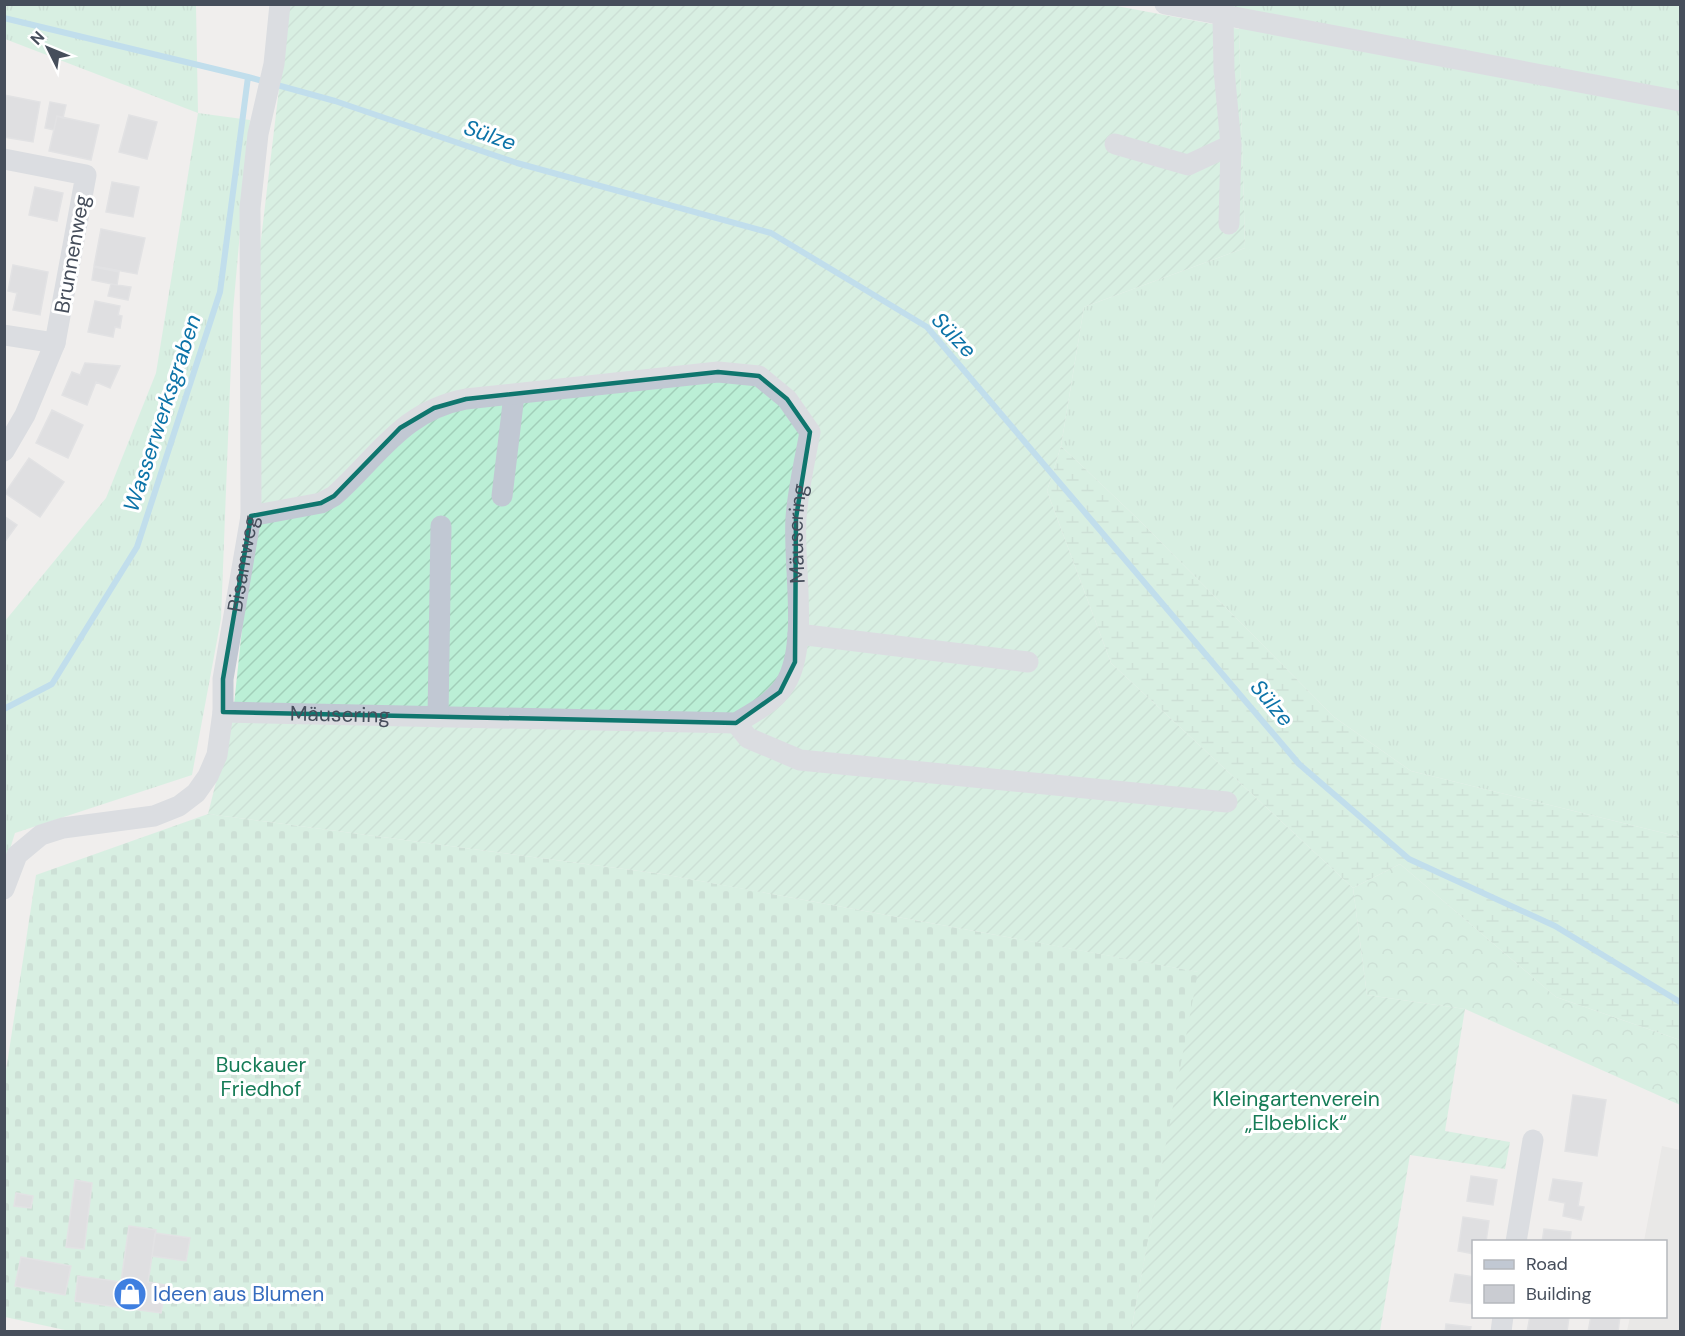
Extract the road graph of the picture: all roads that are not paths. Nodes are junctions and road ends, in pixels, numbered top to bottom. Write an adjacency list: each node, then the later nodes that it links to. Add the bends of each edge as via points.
1 (280, 4): 14 (street, Bisamweg, via 250,208)
2 (1165, 4): 3 (street)
3 (1223, 16): 4 (street); 6 (street)
4 (1680, 101)
5 (1115, 144): 6 (street, via 1188,165)
6 (1232, 145): 8 (street)
7 (4, 159): 10 (street, Brunnenweg, via 86,175)
8 (1229, 224)
9 (4, 335): 10 (street)
10 (55, 343): 12 (street, via 25,415)
11 (514, 395): 13 (street); 14 (street, Mäusering, via 466,399 434,408 400,428 334,496 321,503); 16 (street, Mäusering, via 718,372 759,376 787,399 810,432 796,518)
12 (4, 451)
13 (502, 496)
14 (251, 516): 18 (street, Bisamweg, via 223,679)
15 (441, 526): 19 (street)
16 (798, 634): 17 (street); 20 (street, Mäusering, via 795,662 780,692)
17 (1028, 662)
18 (223, 712): 19 (street, Mäusering); 22 (street, Bisamweg, via 217,754 196,793 179,806 154,816 63,828 41,835 17,855)
19 (438, 717): 20 (street, Mäusering)
20 (736, 723): 21 (street, via 748,738 800,760)
21 (1227, 802)
22 (4, 889)
23 (1533, 1140): 24 (street)
24 (1516, 1240)

